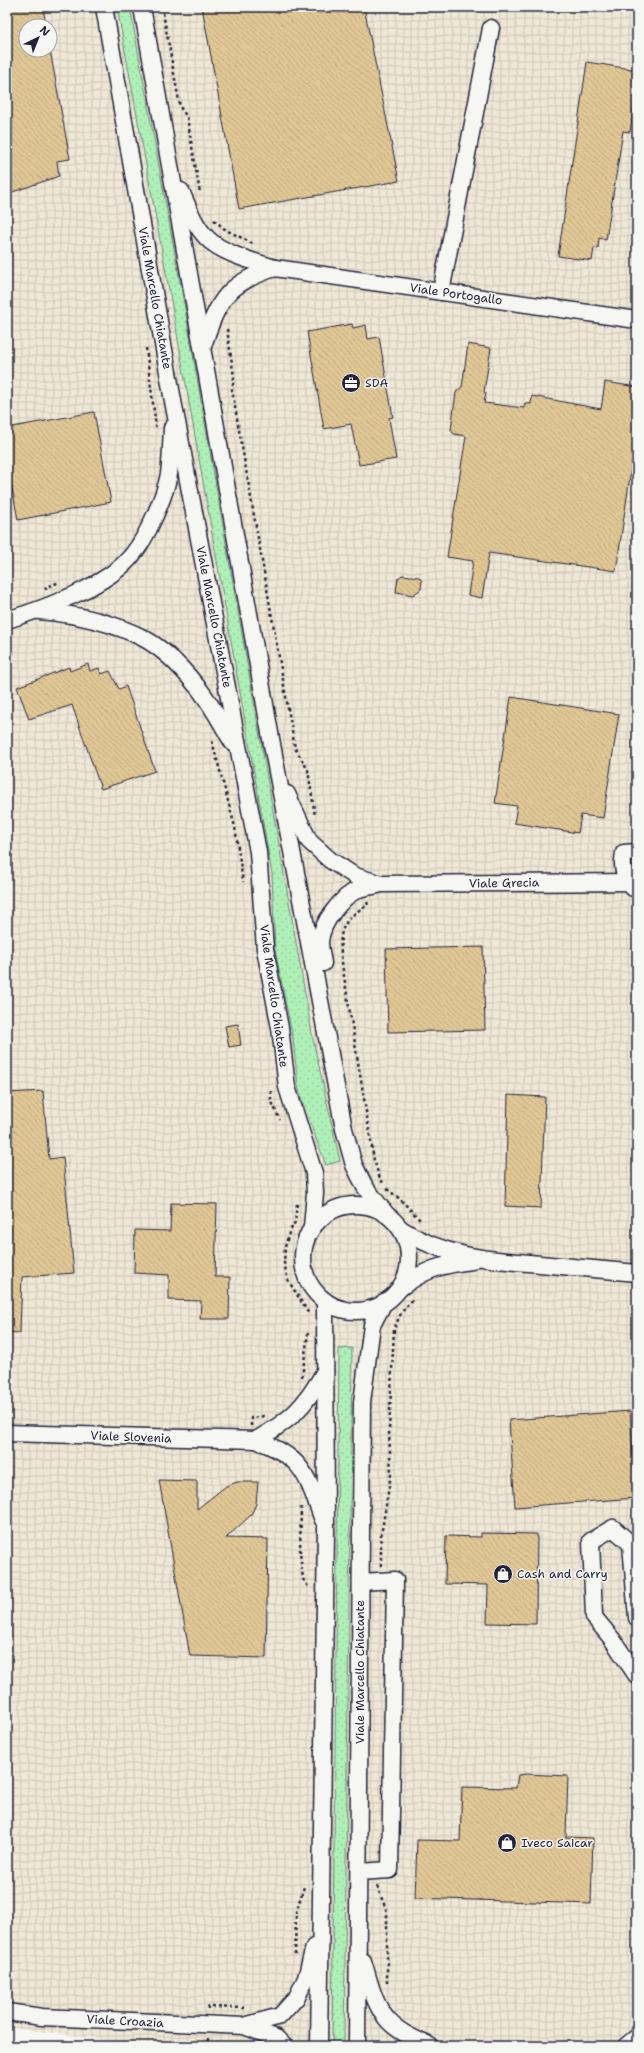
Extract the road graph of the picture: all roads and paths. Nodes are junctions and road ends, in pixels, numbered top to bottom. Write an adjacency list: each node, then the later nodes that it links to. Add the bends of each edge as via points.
1 (104, 7): 10 (street, Viale Marcello Chiatante)
2 (142, 7): 4 (street, Viale Marcello Chiatante)
3 (491, 28): 6 (street)
4 (170, 166): 5 (street, Viale Portogallo, via 192,217 207,238 226,250); 9 (street, Viale Marcello Chiatante)
5 (275, 268): 6 (street, Viale Portogallo); 9 (street, Viale Portogallo, via 244,280 223,298 214,312)
6 (441, 292): 7 (street, Viale Portogallo)
7 (637, 320)
8 (146, 342): 11 (path)
9 (203, 348): 17 (street, Viale Marcello Chiatante)
10 (173, 401): 13 (street, via 169,475 150,526 133,555 105,579); 16 (street, Viale Marcello Chiatante)
11 (157, 435)
12 (65, 581): 13 (path, via 46,587)
13 (43, 608): 14 (street); 16 (street, via 104,623 145,639 172,660 196,684)
14 (7, 620)
15 (212, 739): 20 (path, via 235,827)
16 (239, 754): 27 (street, Viale Marcello Chiatante, via 258,852 265,949 280,1028 286,1087 314,1174)
17 (280, 783): 19 (street, Viale Grecia, via 294,806 309,841 330,860 355,876); 22 (street, Viale Marcello Chiatante)
18 (637, 852): 21 (street, via 624,853 621,865)
19 (380, 884): 21 (street, Viale Grecia); 22 (street, Viale Grecia, via 358,890 326,919 320,942 327,986)
20 (243, 885)
21 (634, 885)
22 (326, 1038): 26 (street, Viale Marcello Chiatante, via 344,1129 354,1165 365,1187)
23 (270, 1086): 24 (path, via 272,1100)
24 (282, 1127)
25 (297, 1200): 34 (path, via 295,1222 289,1233 284,1263 288,1280 309,1312)
26 (386, 1214): 27 (street, Viale Marcello Chiatante, via 371,1207 349,1205 338,1207 324,1215); 28 (street, Viale Marcello Chiatante)
27 (312, 1227): 32 (street, Viale Marcello Chiatante, via 304,1242 302,1258 305,1274 313,1289)
28 (400, 1229): 29 (street, via 418,1240 446,1251); 31 (street, Viale Marcello Chiatante, via 407,1244 409,1259 406,1274)
29 (484, 1259): 30 (street); 31 (street, via 446,1265 419,1274)
30 (637, 1273)
31 (399, 1288): 33 (street, Viale Marcello Chiatante)
32 (325, 1301): 33 (street, Viale Marcello Chiatante, via 339,1308 354,1311 370,1309); 36 (street)
33 (384, 1302): 43 (street, Viale Marcello Chiatante, via 372,1325 362,1402)
34 (309, 1318)
35 (308, 1332): 37 (path, via 305,1364)
36 (326, 1370): 40 (street, via 312,1394 284,1424); 42 (street)
37 (300, 1382)
38 (272, 1413): 40 (path, via 251,1418)
39 (7, 1433): 40 (street, Viale Slovenia)
40 (253, 1440): 42 (street, Viale Slovenia, via 278,1448 297,1462 308,1480)
41 (300, 1500): 44 (path, via 300,1553)
42 (326, 1531): 49 (street)
43 (361, 1582): 47 (street, Viale Marcello Chiatante); 47 (street, via 395,1580 390,1870)
44 (308, 1595)
45 (637, 1618): 46 (street, via 631,1544 613,1528 591,1540 594,1617)
46 (637, 1676)
47 (359, 1872): 50 (street, Viale Marcello Chiatante)
48 (304, 1881): 51 (path, via 296,1912)
49 (320, 1926): 55 (street, Viale Croazia, via 306,1978 297,1997 280,2016); 59 (street)
50 (358, 1945): 60 (street, Viale Marcello Chiatante); 61 (street, via 375,1998 386,2018 406,2034)
51 (295, 1959)
52 (252, 2008): 54 (path, via 208,2007)
53 (7, 2012): 54 (street, Viale Croazia, via 42,2017)
54 (208, 2024): 55 (street, Viale Croazia); 57 (path, via 208,2042)
55 (244, 2026): 58 (street, Viale Croazia, via 276,2038)
56 (637, 2037): 62 (street)
57 (253, 2045)
58 (284, 2046)
59 (319, 2046)
60 (357, 2046)
61 (430, 2046)
62 (626, 2046)

